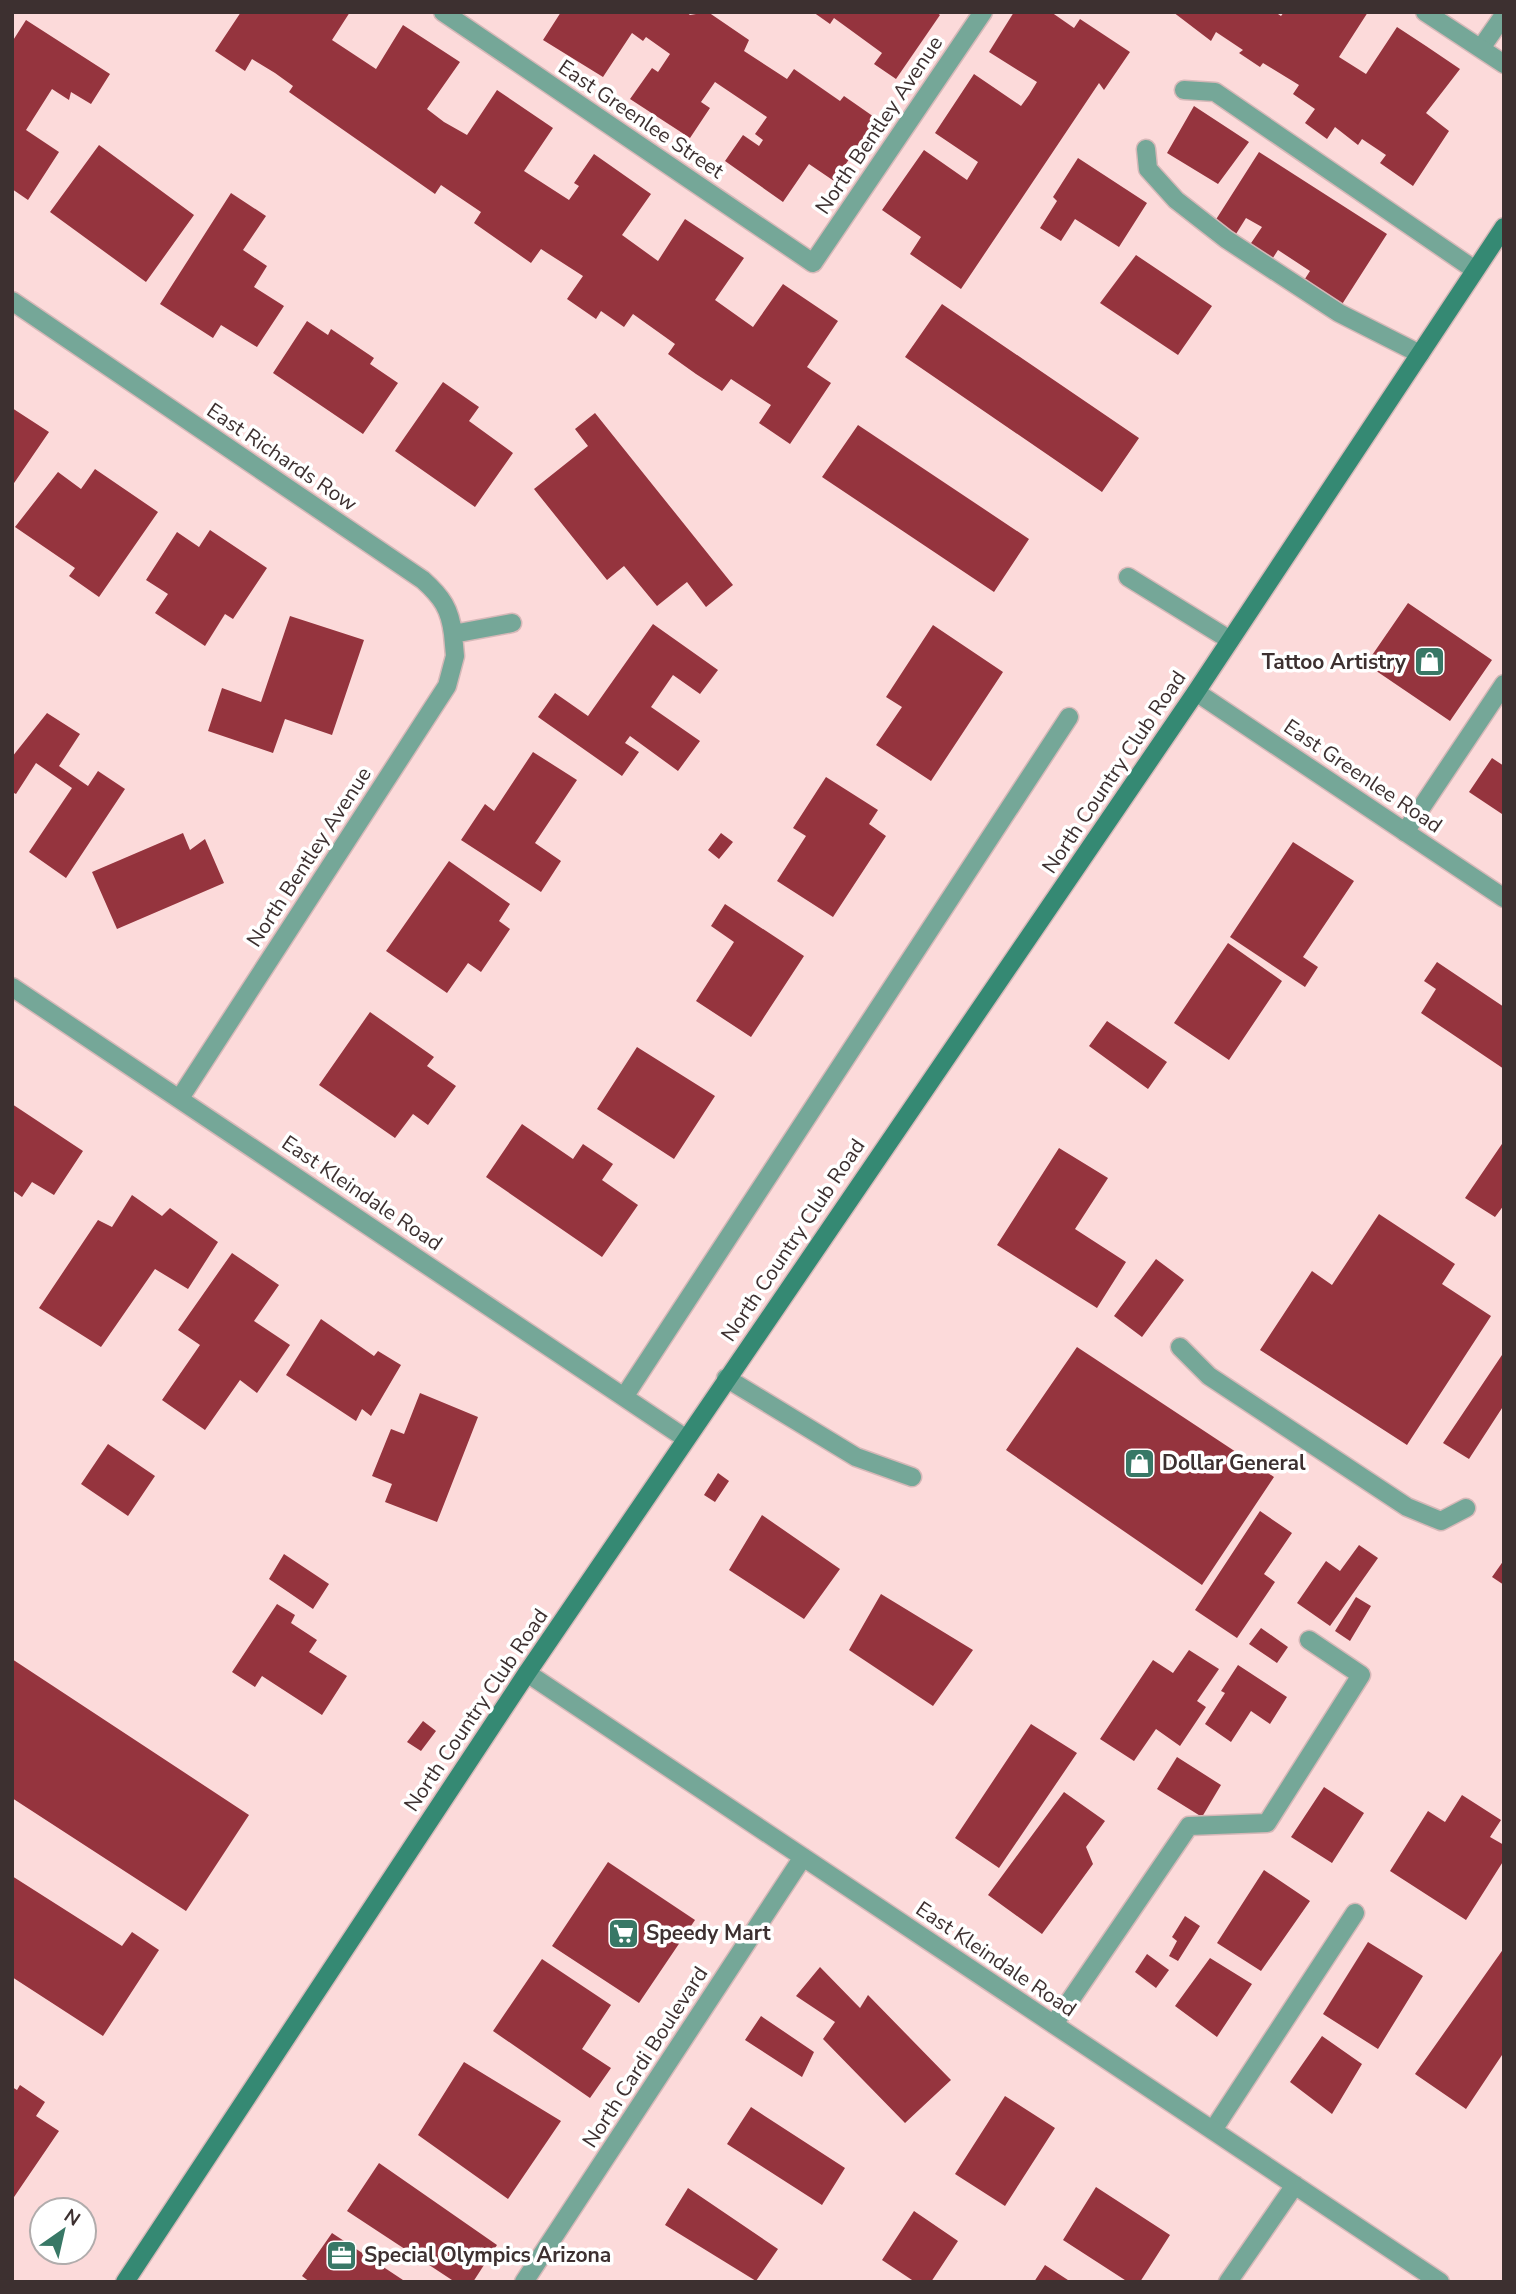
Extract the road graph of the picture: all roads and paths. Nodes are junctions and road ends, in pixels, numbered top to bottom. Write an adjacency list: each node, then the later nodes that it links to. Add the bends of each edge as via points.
1 (443, 12): 10 (street, East Greenlee Street)
2 (983, 12): 10 (street, North Bentley Avenue)
3 (1425, 12): 5 (street)
4 (1504, 15): 5 (street)
5 (1481, 48): 6 (street)
6 (1504, 64)
7 (1184, 90): 11 (street, via 1215,92)
8 (1146, 149): 13 (street, via 1148,169 1176,200 1226,239 1339,313)
9 (1504, 227): 11 (main road, North Country Club Road)
10 (813, 263)
11 (1475, 270): 13 (main road, North Country Club Road)
12 (12, 301): 16 (street, East Richards Row, via 424,580 442,596)
13 (1420, 354): 17 (main road, North Country Club Road)
14 (1128, 577): 17 (street)
15 (512, 623): 16 (street)
16 (453, 634): 24 (street, North Bentley Avenue, via 455,656 447,686)
17 (1230, 640): 19 (main road, North Country Club Road)
18 (1504, 684): 21 (street)
19 (1196, 692): 21 (street, East Greenlee Road); 26 (main road, North Country Club Road)
20 (1069, 718): 27 (street)
21 (1405, 832): 22 (street, East Greenlee Road)
22 (1504, 898)
23 (12, 987): 24 (street, East Kleindale Road)
24 (180, 1098): 27 (street, East Kleindale Road)
25 (1180, 1347): 30 (street, via 1209,1376 1406,1507 1441,1521)
26 (726, 1378): 28 (main road, North Country Club Road); 29 (street, via 856,1457)
27 (624, 1397): 28 (street, East Kleindale Road)
28 (685, 1438): 32 (main road, North Country Club Road)
29 (912, 1477)
30 (1466, 1508)
31 (1309, 1640): 35 (street, via 1361,1675 1268,1823 1189,1826)
32 (527, 1673): 33 (street, East Kleindale Road); 38 (main road, North Country Club Road)
33 (803, 1857): 35 (street, East Kleindale Road); 39 (street, North Cardi Boulevard)
34 (1355, 1913): 36 (street)
35 (1054, 2024): 36 (street, East Kleindale Road)
36 (1213, 2130): 37 (street, East Kleindale Road)
37 (1295, 2185): 40 (street); 41 (street, East Kleindale Road)
38 (125, 2282)
39 (524, 2282)
40 (1228, 2282)
41 (1440, 2282)

